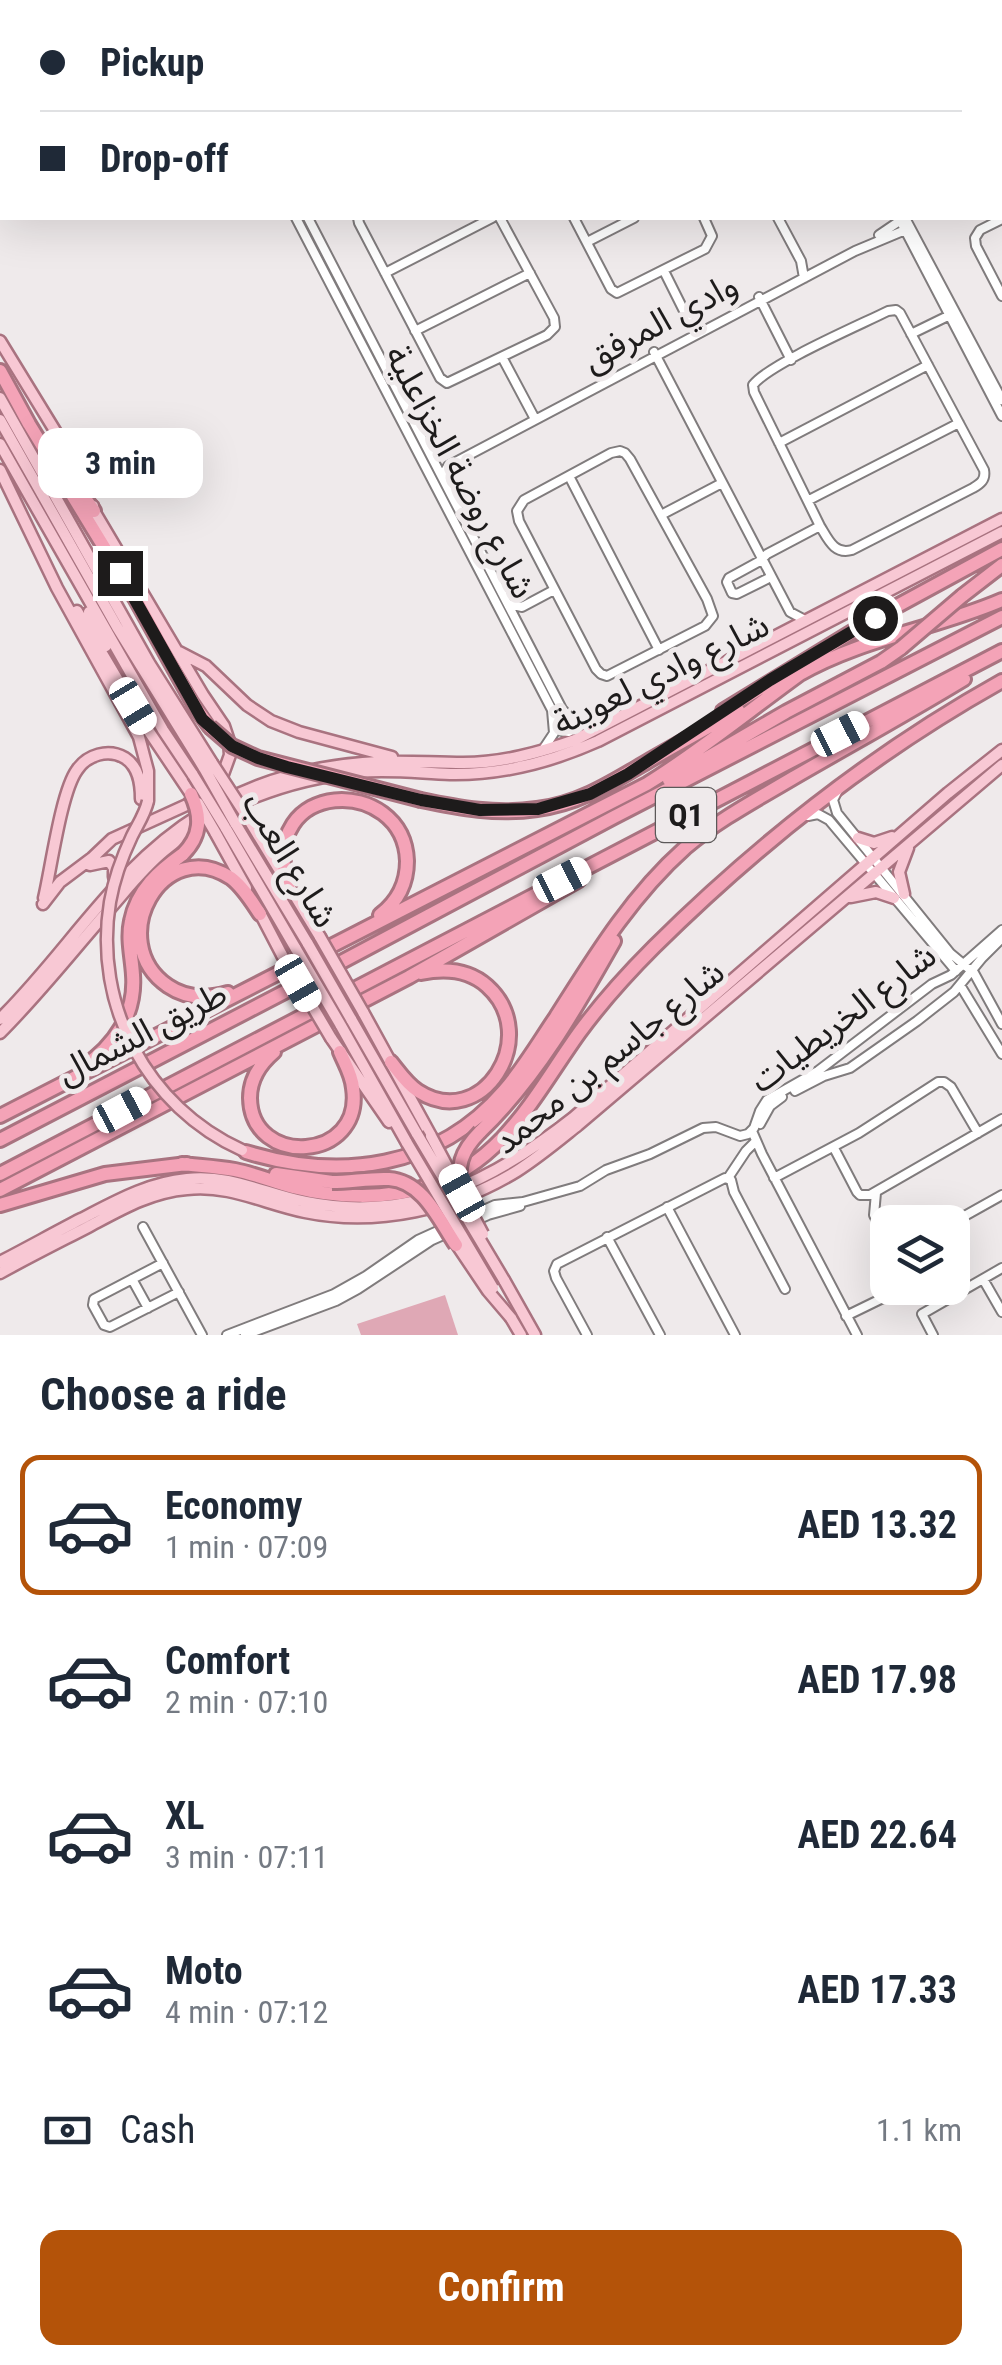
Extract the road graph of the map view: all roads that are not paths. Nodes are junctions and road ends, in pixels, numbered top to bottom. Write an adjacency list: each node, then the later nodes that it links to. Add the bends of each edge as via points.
1 (297, 220): 73 (street, شارع روضة الخزاعلية)
2 (309, 220): 42 (street, شارع روضة الخزاعلية)
3 (358, 220): 16 (street)
4 (488, 220): 16 (street)
5 (501, 220): 17 (street)
6 (575, 220): 13 (street)
7 (630, 220): 13 (street)
8 (705, 220): 15 (street, via 708,246)
9 (781, 220): 14 (street)
10 (781, 220): 18 (street)
11 (1000, 220): 19 (street, via 975,240)
12 (904, 222): 14 (street, وادي المرفق); 21 (street)
13 (587, 242): 15 (street, via 615,293)
14 (815, 270): 18 (street, وادي المرفق)
15 (664, 271): 24 (street)
16 (384, 273): 22 (street)
17 (530, 273): 22 (street); 27 (street, via 555,327)
18 (804, 276): 20 (street, وادي المرفق)
19 (1002, 296)
20 (760, 299): 24 (street, وادي المرفق); 28 (street)
21 (951, 312): 23 (street); 33 (street); 35 (street)
22 (416, 331): 27 (street, via 447,383)
23 (910, 332): 28 (street, via 891,310); 29 (street)
24 (695, 333): 26 (street, وادي المرفق)
25 (0, 341): 48 (main road)
26 (653, 355): 36 (street, وادي المرفق); 46 (street)
27 (502, 357): 36 (street)
28 (791, 360): 40 (street, via 753,385)
29 (928, 365): 38 (street); 40 (street)
30 (0, 371): 34 (highway)
31 (0, 386): 39 (highway)
32 (0, 398): 79 (main road)
33 (1002, 400)
34 (18, 404): 39 (highway); 48 (highway)
35 (1002, 416)
36 (534, 417): 42 (street, وادي المرفق, via 448,463); 44 (street, وادي المرفق, via 448,466)
37 (0, 420): 79 (main road, شارع العب, via 116,627)
38 (959, 423): 47 (street); 51 (street, via 984,470 979,484 847,552 834,547)
39 (29, 424): 77 (highway, bridge, via 196,708 232,746 272,762 480,810 538,809 590,794)
40 (779, 442): 47 (street)
41 (0, 444): 55 (main road, شارع العب)
42 (436, 463): 44 (street, شارع روضة الخزاعلية)
43 (0, 470): 58 (main road)
44 (442, 476): 61 (street, شارع روضة الخزاعلية)
45 (569, 476): 49 (street, via 623,452); 59 (street, via 517,510); 67 (street)
46 (721, 484): 49 (street); 54 (street)
47 (808, 500): 51 (street)
48 (94, 511): 68 (main road)
49 (661, 515): 67 (street, via 713,616)
50 (1002, 519): 64 (main road, شارع وادي لعوينة)
51 (820, 526): 54 (street)
52 (1002, 530): 114 (main road, شارع وادي لعوينة, via 562,756 479,773 358,772 284,786 243,802 152,863)
53 (1002, 549): 77 (highway, via 875,618)
54 (761, 560): 57 (street); 57 (street, via 727,582 737,594); 64 (street, via 790,612)
55 (68, 562): 72 (main road); 81 (main road, شارع العب)
56 (1002, 565): 85 (highway, bridge, via 881,662 696,764)
57 (768, 578): 66 (street, via 788,614)
58 (57, 588): 72 (main road); 84 (main road, via 139,737 148,771)
59 (554, 590): 62 (street); 67 (street, via 601,674)
60 (1002, 600): 70 (highway, via 852,648)
61 (508, 603): 62 (street); 65 (street, شارع روضة الخزاعلية)
62 (525, 606): 65 (street)
63 (1002, 617): 85 (highway, طريق الشمال / Q1)
64 (809, 620): 66 (main road, شارع وادي لعوينة)
65 (518, 622): 73 (street, شارع روضة الخزاعلية)
66 (787, 632): 74 (main road, شارع وادي لعوينة)
67 (659, 650)
68 (179, 652): 78 (main road, via 280,725); 93 (main road, via 227,732 226,769 202,798 122,832)
69 (1002, 654): 90 (highway, طريق الشمال / Q1); 99 (highway, via 723,819 668,864)
70 (804, 671): 77 (highway); 101 (highway, via 647,784)
71 (1002, 681): 82 (highway)
72 (120, 684): 81 (main road)
73 (556, 707): 74 (street); 76 (street, via 554,733)
74 (599, 729): 76 (main road, شارع وادي لعوينة)
75 (1002, 750): 86 (main road, شارع جاسم بن محمد)
76 (540, 753): 78 (main road, شارع وادي لعوينة, via 482,762)
77 (654, 758)
78 (422, 761): 96 (main road, شارع وادي لعوينة, via 342,765 259,784 175,831)
79 (208, 766): 87 (main road, شارع العب, bridge); 95 (main road, bridge)
80 (1002, 766): 89 (main road, شارع جاسم بن محمد)
81 (187, 778): 83 (main road); 87 (main road, شارع العب, bridge)
82 (844, 783): 88 (street, via 834,807); 94 (highway)
83 (192, 794): 87 (main road, bridge); 120 (highway, bridge, via 200,822 194,841 149,883 134,911 133,993 123,1025 101,1054)
84 (144, 800): 93 (main road, via 137,773 123,757 102,754 78,768 43,904); 128 (main road, bridge, via 116,876 108,925 117,1012 138,1058 165,1094 196,1123)
85 (626, 811): 125 (highway, طريق الشمال / Q1)
86 (910, 826): 88 (main road, via 882,842); 91 (main road, شارع جاسم بن محمد)
87 (225, 827): 100 (main road); 112 (main road, شارع العب, bridge); 112 (main road, شارع العب, bridge, via 308,944)
88 (858, 838): 91 (street)
89 (908, 845): 92 (main road, شارع جاسم بن محمد); 97 (main road)
90 (625, 847): 107 (highway, via 590,874); 130 (highway, طريق الشمال / Q1)
91 (870, 861): 92 (street); 94 (street, via 830,820 815,814); 147 (main road, شارع جاسم بن محمد, via 572,1118 476,1181 421,1200 368,1206 304,1202 216,1178 165,1182 127,1195)
92 (878, 871): 97 (street); 98 (main road, شارع جاسم بن محمد)
93 (75, 872): 96 (main road, via 108,861 114,872)
94 (724, 882): 129 (highway, via 609,996 508,1134 455,1176 405,1192 350,1195)
95 (288, 886): 101 (highway, via 284,846 306,810 342,800 372,807 398,832 406,869 393,904); 118 (main road, bridge)
96 (109, 893): 111 (main road, شارع وادي لعوينة)
97 (899, 896): 98 (main road, via 872,892); 104 (street); 105 (street)
98 (845, 899): 147 (main road, شارع جاسم بن محمد, via 546,1150 471,1195 414,1212 354,1217 300,1211 220,1188 171,1191)
99 (633, 904): 128 (highway, via 516,1076 460,1130 420,1151 364,1166 310,1166); 135 (highway, bridge, via 550,1048 466,1148 459,1164)
100 (260, 914): 109 (highway, via 231,878 188,869 154,890 140,932 151,968 182,994 212,997); 116 (main road, bridge)
101 (364, 927): 109 (highway)
102 (1002, 930): 105 (street, شارع الخريطيات)
103 (1002, 938): 106 (street, شارع الخريطيات)
104 (937, 946): 105 (street); 108 (street)
105 (959, 967): 106 (street); 108 (street, شارع الخريطيات); 110 (street)
106 (972, 971): 110 (street, شارع الخريطيات); 113 (street)
107 (409, 977): 115 (highway); 118 (highway, via 454,970 484,983 506,1014 509,1047 491,1082 460,1099 423,1094)
108 (942, 979): 119 (street, شارع الخريطيات)
109 (258, 983): 120 (highway)
110 (961, 985): 117 (street); 119 (street, شارع الخريطيات, via 862,1060 846,1070)
111 (0, 1019)
112 (346, 1022): 126 (main road); 150 (main road, bridge)
113 (1002, 1024)
114 (0, 1032)
115 (292, 1038): 116 (highway, via 261,1064 250,1096 256,1122 286,1145 322,1144 348,1122 353,1086); 134 (highway)
116 (340, 1052): 126 (main road)
117 (1002, 1054)
118 (391, 1062): 135 (main road, bridge)
119 (827, 1070): 124 (street, شارع الخريطيات, via 777,1100)
120 (36, 1097): 121 (highway)
121 (0, 1116)
122 (1002, 1120): 123 (street)
123 (978, 1133): 127 (street, via 951,1087 938,1082); 136 (street)
124 (754, 1135): 131 (street); 132 (street); 158 (street, شارع الخريطيات, via 698,1135 584,1188 502,1210 410,1252 347,1296)
125 (0, 1140)
126 (407, 1142): 157 (main road, bridge)
127 (834, 1148): 132 (street); 136 (street, via 860,1196)
128 (244, 1151): 133 (main road, via 265,1164)
129 (182, 1164): 133 (highway, via 230,1163); 138 (highway, via 105,1174)
130 (0, 1174)
131 (728, 1178): 140 (street); 151 (street)
132 (774, 1178): 156 (street)
133 (332, 1180): 144 (highway, bridge, via 408,1184)
134 (0, 1190)
135 (462, 1193): 150 (main road, bridge)
136 (876, 1193): 139 (street)
137 (1002, 1195): 141 (street)
138 (0, 1205)
139 (874, 1205)
140 (666, 1206): 143 (street); 167 (street)
141 (970, 1213)
142 (143, 1227): 145 (street)
143 (607, 1237): 165 (street, via 554,1271); 166 (street)
144 (456, 1244): 157 (main road, bridge)
145 (163, 1263): 148 (street); 152 (street)
146 (1002, 1268): 149 (street)
147 (1, 1270)
148 (132, 1279): 154 (street); 154 (street, via 93,1300 104,1325)
149 (982, 1279): 155 (street); 169 (street, via 922,1314)
150 (504, 1280): 164 (main road)
151 (785, 1289)
152 (179, 1292): 154 (street); 159 (street)
153 (870, 1304): 156 (street)
154 (148, 1308)
155 (1002, 1312)
156 (846, 1316): 168 (street)
157 (511, 1318): 163 (main road)
158 (270, 1322): 160 (street, شارع الخريطيات); 161 (street, شارع الخريطيات); 162 (street)
159 (202, 1335)
160 (227, 1335)
161 (245, 1335)
162 (277, 1335)
163 (520, 1335)
164 (535, 1335)
165 (582, 1335)
166 (660, 1335)
167 (735, 1335)
168 (856, 1335)
169 (933, 1335)

